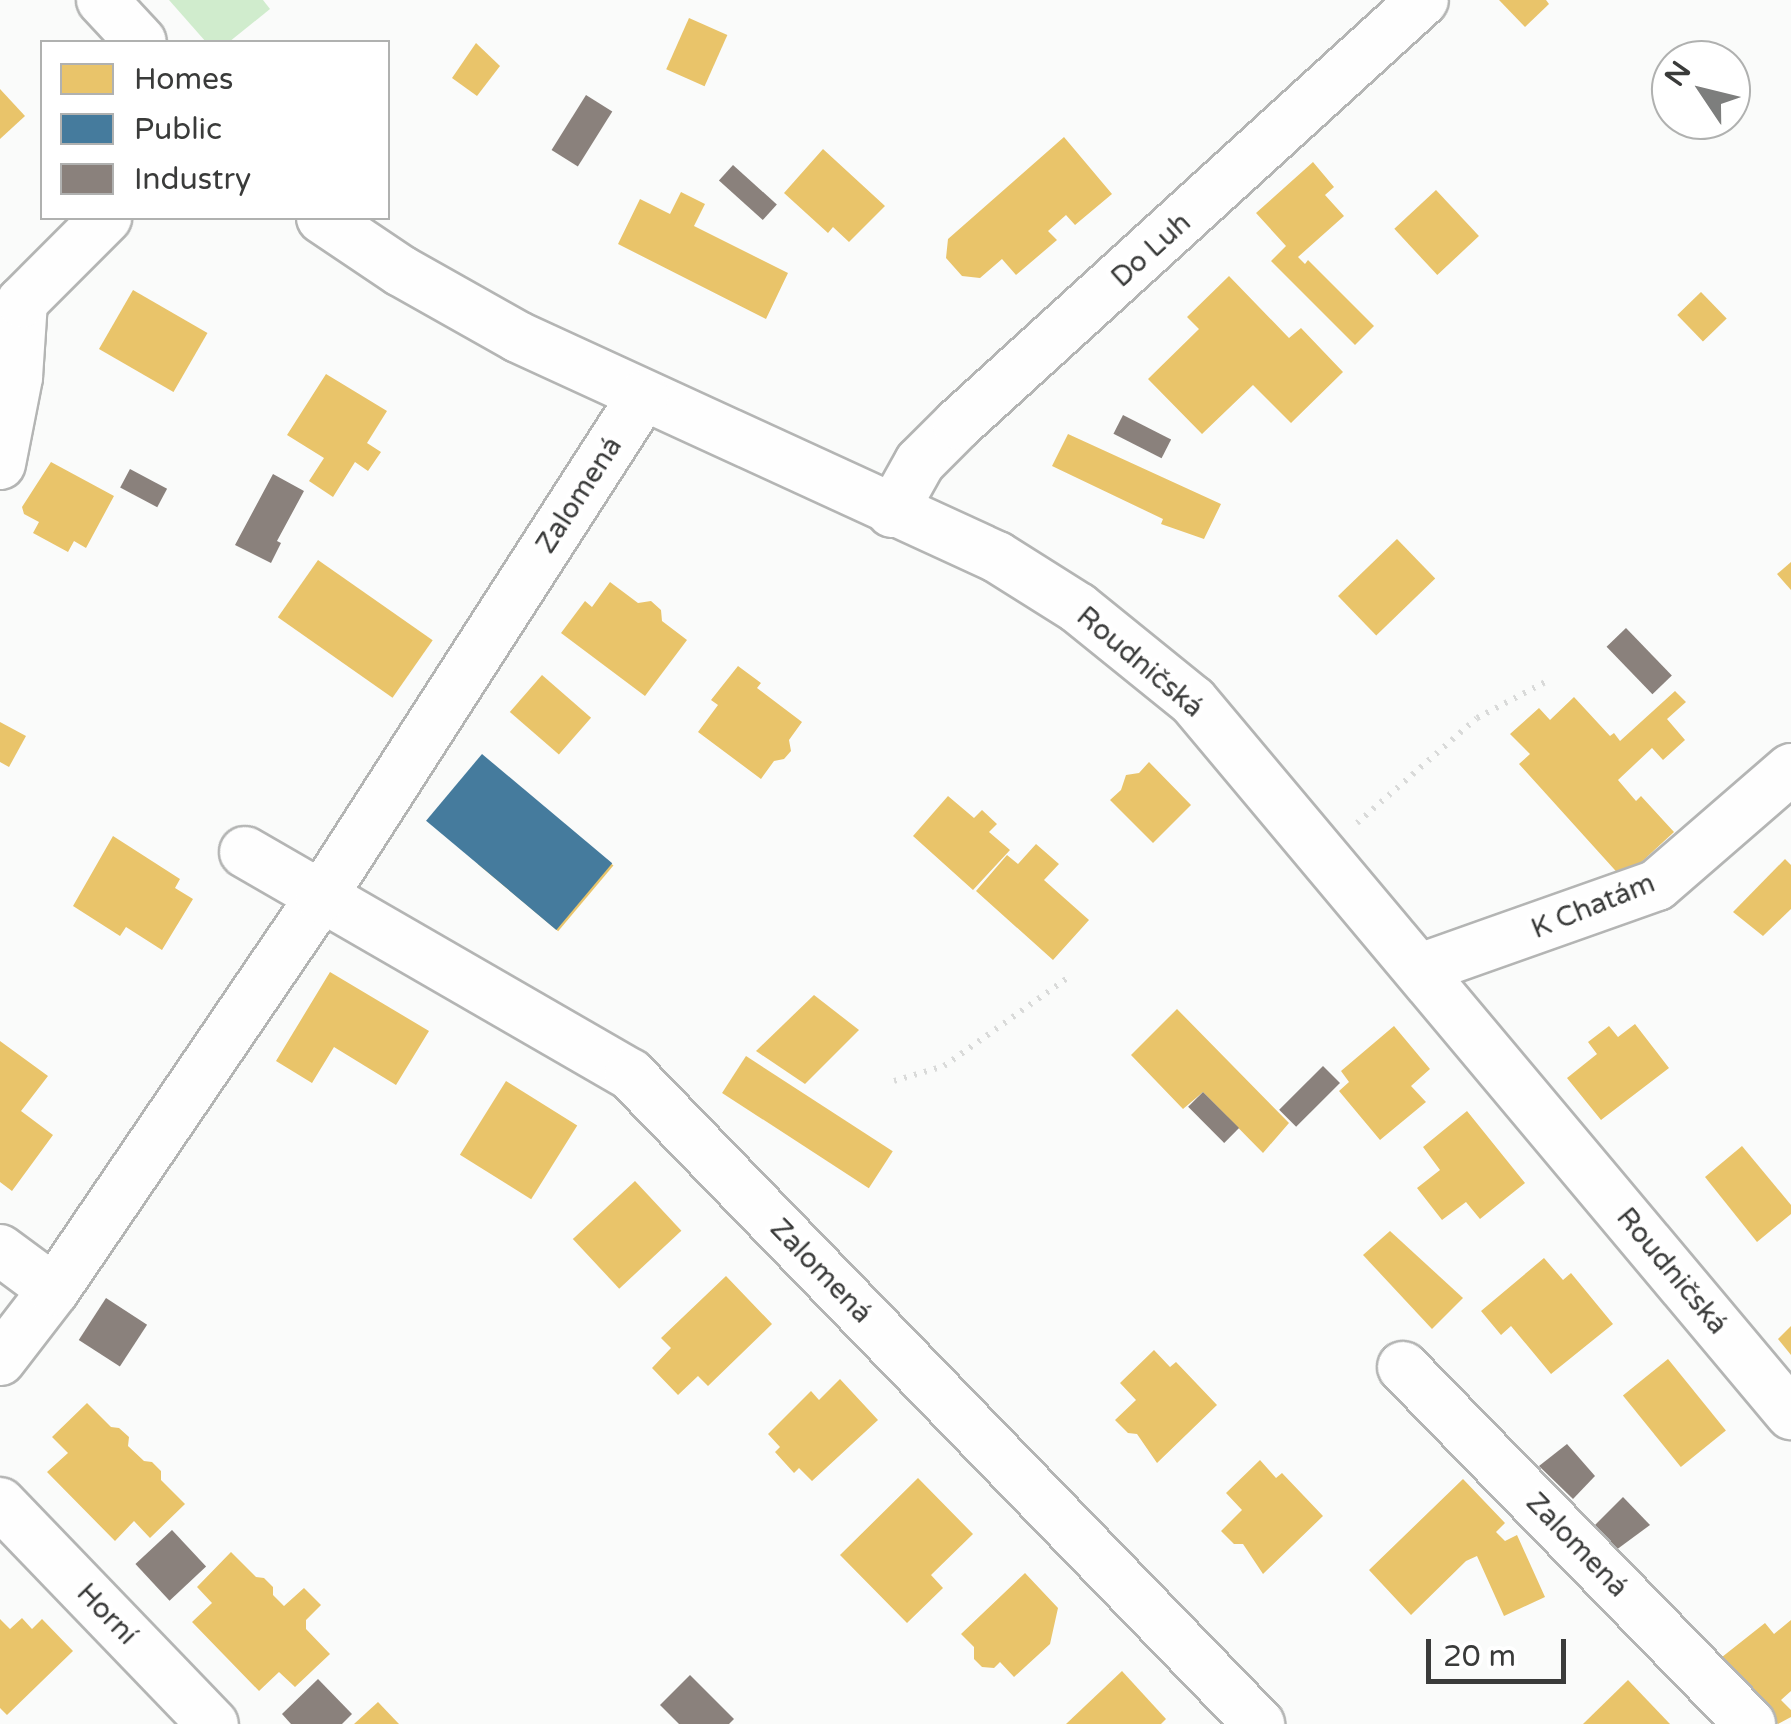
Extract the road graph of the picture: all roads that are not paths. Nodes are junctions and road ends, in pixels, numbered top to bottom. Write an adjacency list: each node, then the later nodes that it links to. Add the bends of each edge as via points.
1 (102, 0): 3 (street)
2 (1423, 0): 9 (street, Do Luh, via 958,424 920,462)
3 (140, 40)
4 (104, 220): 6 (street)
5 (325, 220): 7 (street, Roudničská, via 491,322)
6 (11, 305): 8 (street, via 17,377)
7 (643, 396): 9 (street, Roudničská); 12 (street, Zalomená)
8 (0, 464)
9 (892, 512): 13 (street, Roudničská, via 997,557 1078,608 1193,701)
10 (1791, 768): 13 (street, K Chatám, via 1657,885)
11 (245, 852): 12 (street)
12 (320, 897): 15 (street, Zalomená); 21 (street, Zalomená, via 630,1074)
13 (1420, 970): 18 (street, Roudničská)
14 (0, 1250): 15 (street)
15 (54, 1290): 16 (street)
16 (0, 1360)
17 (1403, 1367): 22 (street, Zalomená)
18 (1791, 1414)
19 (0, 1503): 20 (street, Horní)
20 (213, 1724)
21 (1259, 1724)
22 (1750, 1724)

